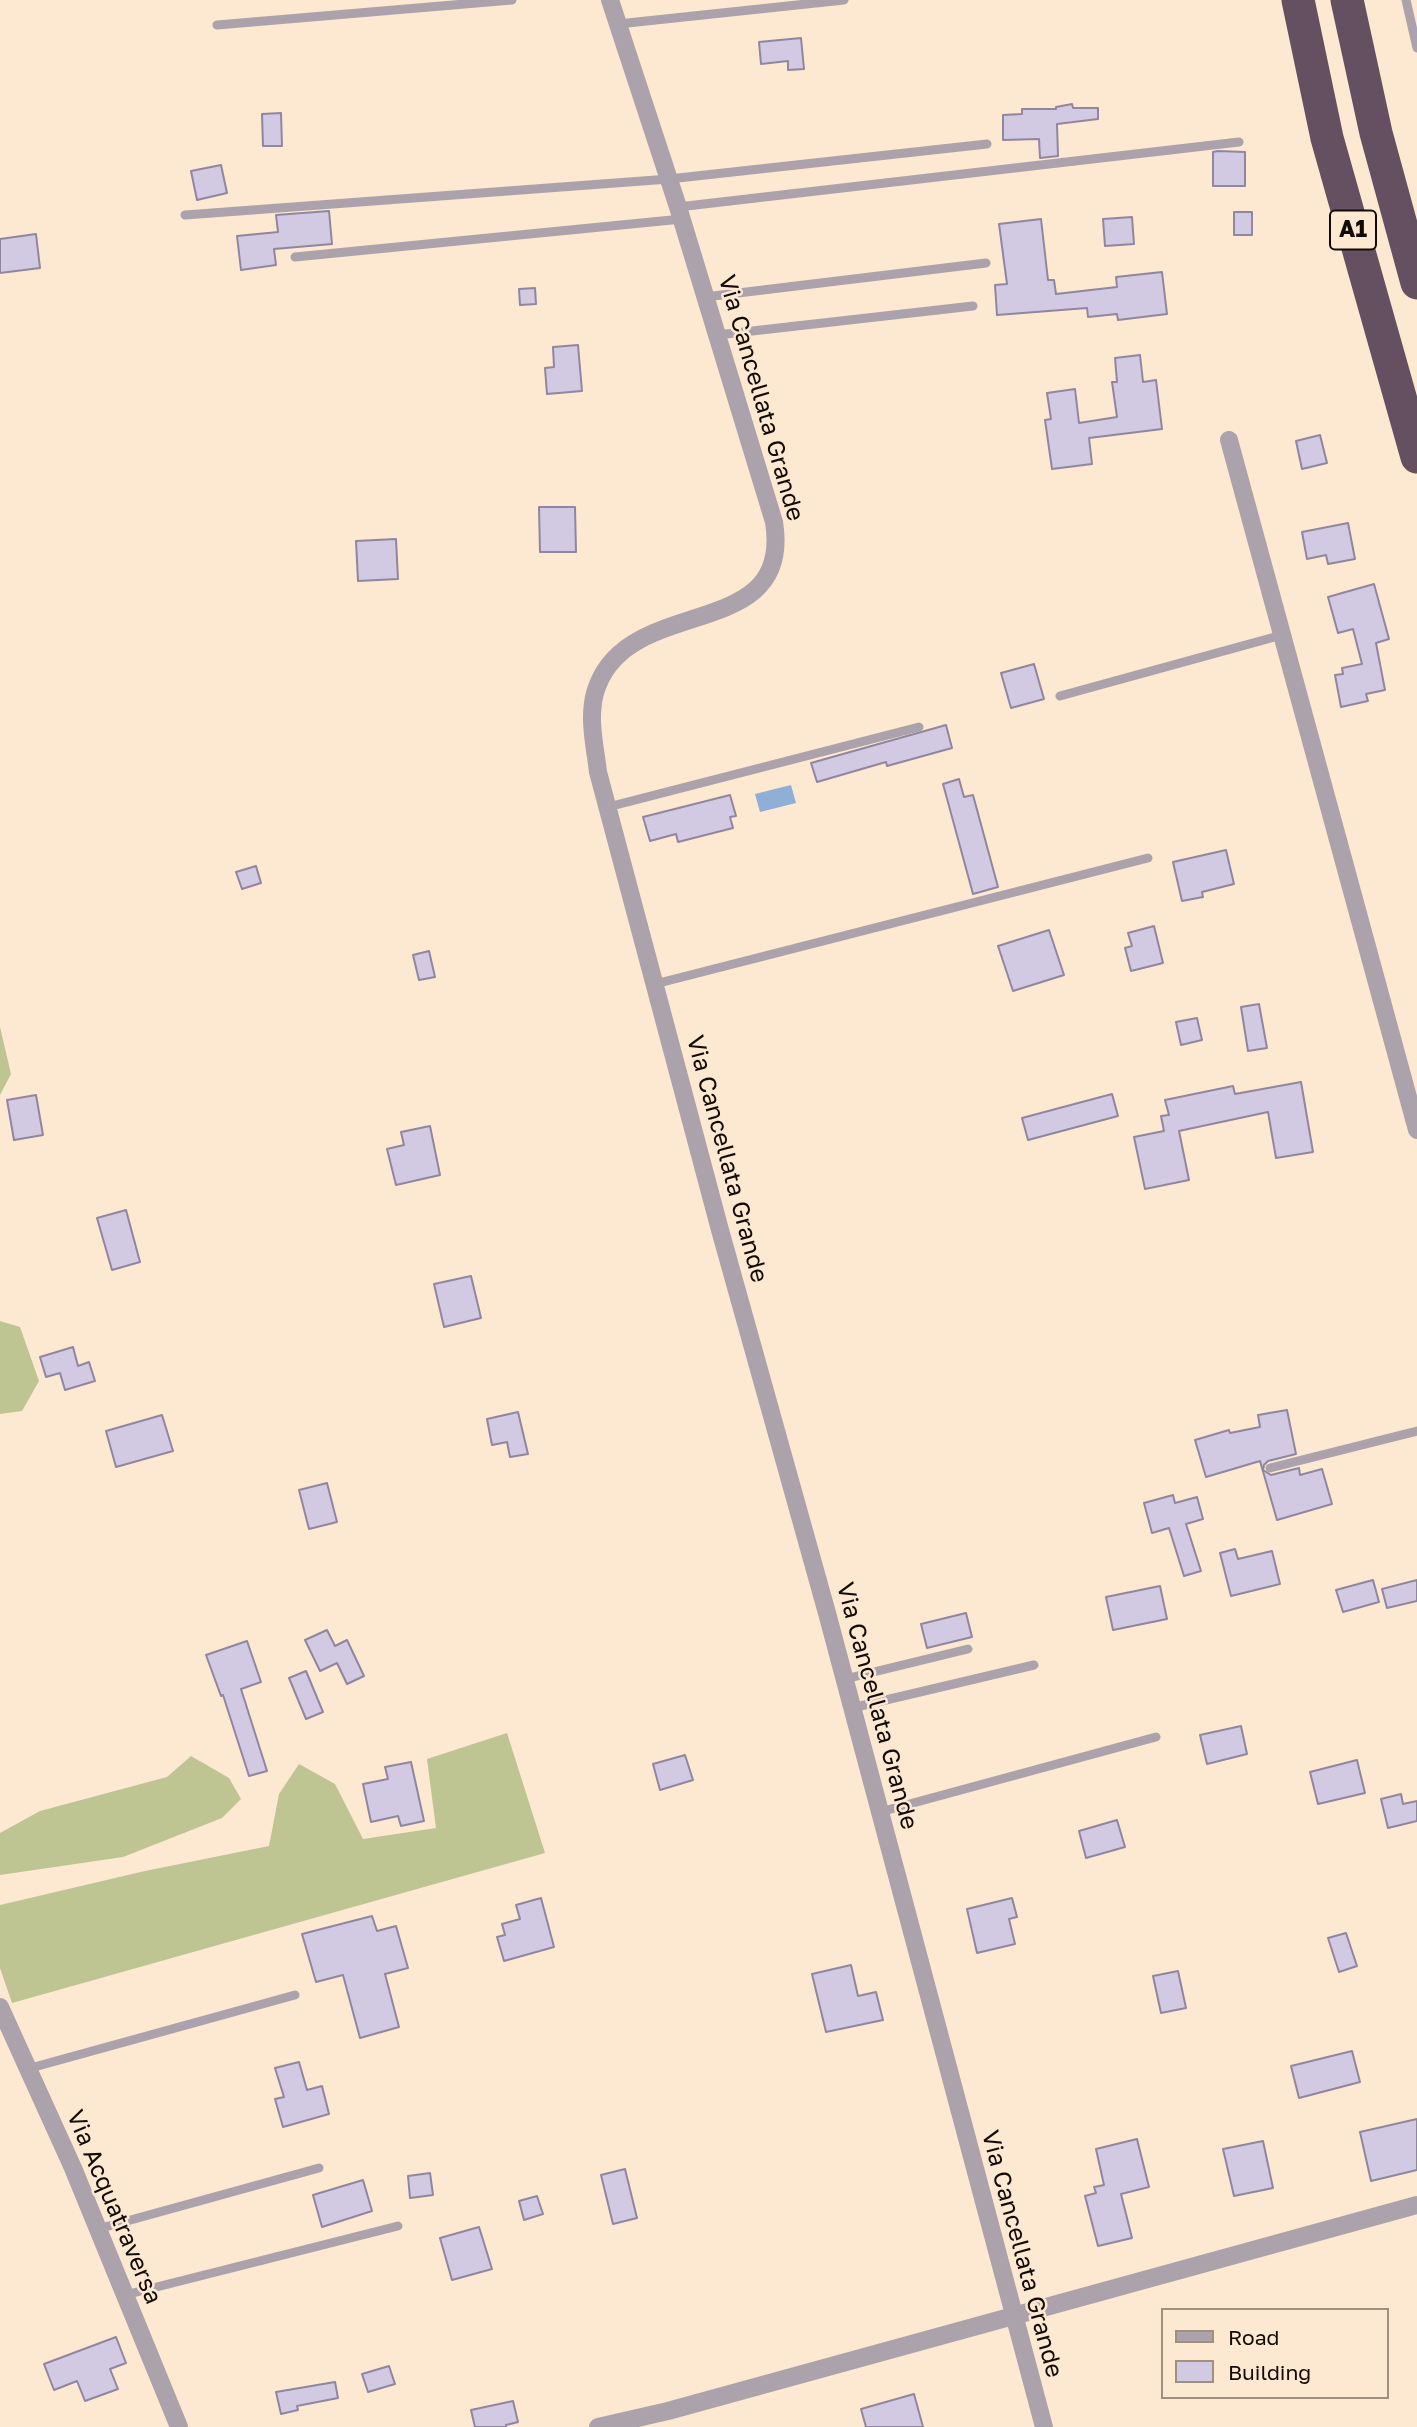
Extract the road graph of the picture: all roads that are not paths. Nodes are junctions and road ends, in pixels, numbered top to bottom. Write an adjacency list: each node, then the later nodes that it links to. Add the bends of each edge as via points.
1 (512, 0): 8 (lane)
2 (610, 0): 7 (street, Via Cancellata Grande)
3 (844, 0): 7 (lane)
4 (1298, 0): 22 (highway, A1, via 1327,138)
5 (1347, 0): 17 (highway, A1, via 1376,133)
6 (1406, 0): 9 (lane)
7 (618, 24): 12 (street, Via Cancellata Grande)
8 (217, 25)
9 (1417, 48)
10 (1239, 142): 13 (lane)
11 (987, 144): 12 (lane)
12 (669, 179): 13 (street, Via Cancellata Grande); 14 (lane)
13 (680, 213): 15 (lane); 18 (street, Via Cancellata Grande)
14 (185, 215)
15 (295, 257)
16 (986, 263): 18 (lane)
17 (1417, 283)
18 (705, 297): 20 (street, Via Cancellata Grande)
19 (973, 306): 20 (lane)
20 (717, 335): 26 (street, Via Cancellata Grande, via 774,522 775,557 765,579 749,596 650,633 607,668 592,714 598,772)
21 (1229, 440): 23 (street)
22 (1417, 457)
23 (1282, 635): 24 (lane); 29 (street)
24 (1060, 696)
25 (919, 727): 26 (lane)
26 (608, 807): 28 (street, Via Cancellata Grande)
27 (1148, 858): 28 (lane)
28 (654, 984): 34 (street, Via Cancellata Grande)
29 (1417, 1130)
30 (1417, 1431): 31 (lane)
31 (1270, 1468)
32 (968, 1649): 34 (lane)
33 (1034, 1665): 35 (lane)
34 (845, 1679): 35 (street, Via Cancellata Grande)
35 (852, 1708): 37 (street, Via Cancellata Grande)
36 (1156, 1737): 37 (lane)
37 (880, 1812): 46 (street, Via Cancellata Grande)
38 (295, 1995): 40 (lane)
39 (0, 2007): 40 (street, Via Acquatraversa)
40 (27, 2069): 44 (street, Via Acquatraversa)
41 (319, 2168): 44 (lane)
42 (1417, 2205): 46 (street)
43 (398, 2226): 45 (lane)
44 (98, 2229): 45 (street, Via Acquatraversa)
45 (125, 2295): 47 (street, Via Acquatraversa)
46 (1014, 2317): 48 (street); 49 (street, Via Cancellata Grande)
47 (179, 2427)
48 (598, 2427)
49 (1044, 2427)

